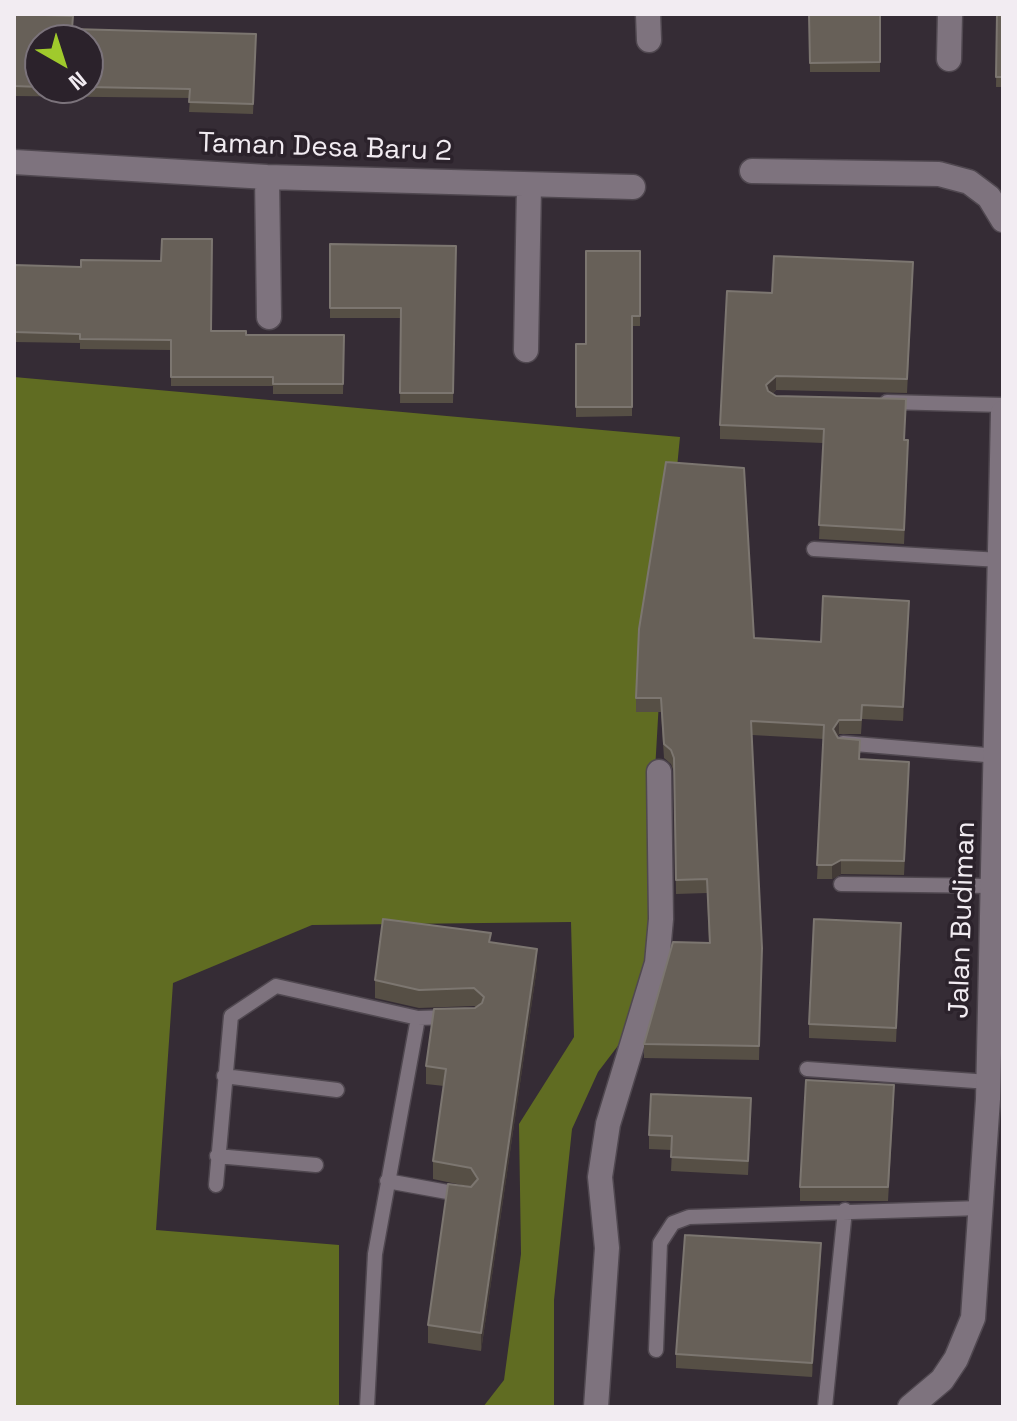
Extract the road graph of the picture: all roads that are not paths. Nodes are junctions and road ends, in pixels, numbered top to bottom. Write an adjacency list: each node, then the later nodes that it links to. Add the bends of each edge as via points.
1 (648, 14): 3 (street)
2 (950, 14): 4 (street)
3 (649, 40)
4 (949, 59)
5 (14, 162): 7 (street, Taman Desa Baru 2)
6 (752, 171): 10 (street, via 939,174 969,182 989,197)
7 (267, 177): 8 (street, Taman Desa Baru 2); 11 (street)
8 (529, 186): 9 (street, Taman Desa Baru 2); 12 (street)
9 (633, 187)
10 (1003, 220)
11 (269, 317)
12 (526, 350)
13 (867, 402): 14 (lane)
14 (1003, 405)
15 (1003, 413): 16 (street, Jalan Budiman)
16 (1002, 461): 18 (street, Jalan Budiman)
17 (814, 549): 18 (lane)
18 (1000, 560): 19 (street, Jalan Budiman)
19 (1001, 625): 21 (street, Jalan Budiman)
20 (843, 743): 21 (lane)
21 (998, 756): 23 (street, Jalan Budiman)
22 (659, 772): 42 (street, via 657,963 608,1124 600,1177 607,1248)
23 (1000, 787): 25 (street, Jalan Budiman)
24 (841, 884): 25 (lane)
25 (996, 900): 28 (street, Jalan Budiman)
26 (460, 1017): 27 (lane)
27 (418, 1018): 30 (lane, via 276,986 231,1016); 35 (lane)
28 (996, 1048): 32 (street, Jalan Budiman)
29 (807, 1069): 32 (lane)
30 (224, 1076): 31 (lane); 33 (lane)
31 (337, 1090)
32 (993, 1093): 38 (street, Jalan Budiman)
33 (217, 1156): 34 (lane); 36 (lane)
34 (316, 1165)
35 (387, 1181): 37 (lane); 41 (lane, via 375,1254)
36 (216, 1185)
37 (468, 1196)
38 (981, 1208): 39 (lane); 44 (street, Jalan Budiman, via 973,1318 942,1380)
39 (845, 1210): 40 (lane, via 689,1217 673,1223 660,1243); 43 (lane)
40 (656, 1350)
41 (367, 1407)
42 (596, 1407)
43 (825, 1407)
44 (910, 1407)

